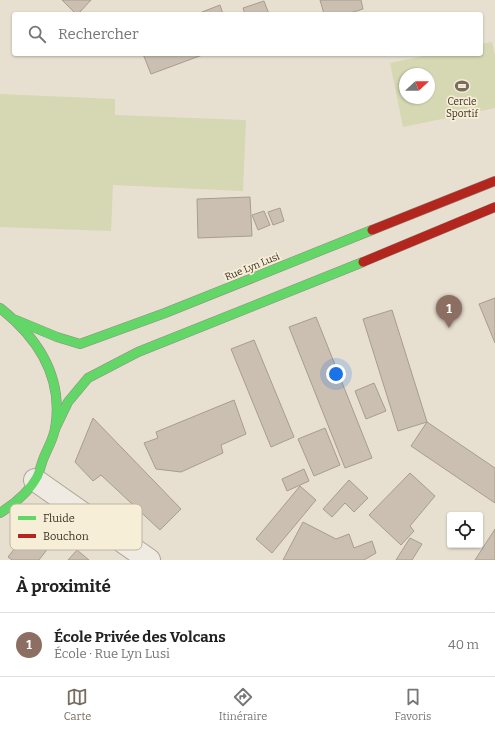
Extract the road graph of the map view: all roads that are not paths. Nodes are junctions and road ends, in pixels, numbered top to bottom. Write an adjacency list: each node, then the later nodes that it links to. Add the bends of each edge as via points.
1 (495, 181): 4 (main road, Rue Lyn Lusi, via 80,344)
2 (495, 207): 5 (main road, via 109,366 88,378 68,402)
3 (0, 308): 4 (main road)
4 (16, 320): 5 (main road, via 34,340 52,376 56,402)
5 (55, 429): 6 (main road)
6 (35, 480): 7 (main road); 8 (street)
7 (11, 504)
8 (69, 504)
9 (10, 505): 10 (main road)
10 (0, 513)
11 (135, 550): 12 (street)
12 (149, 560)

